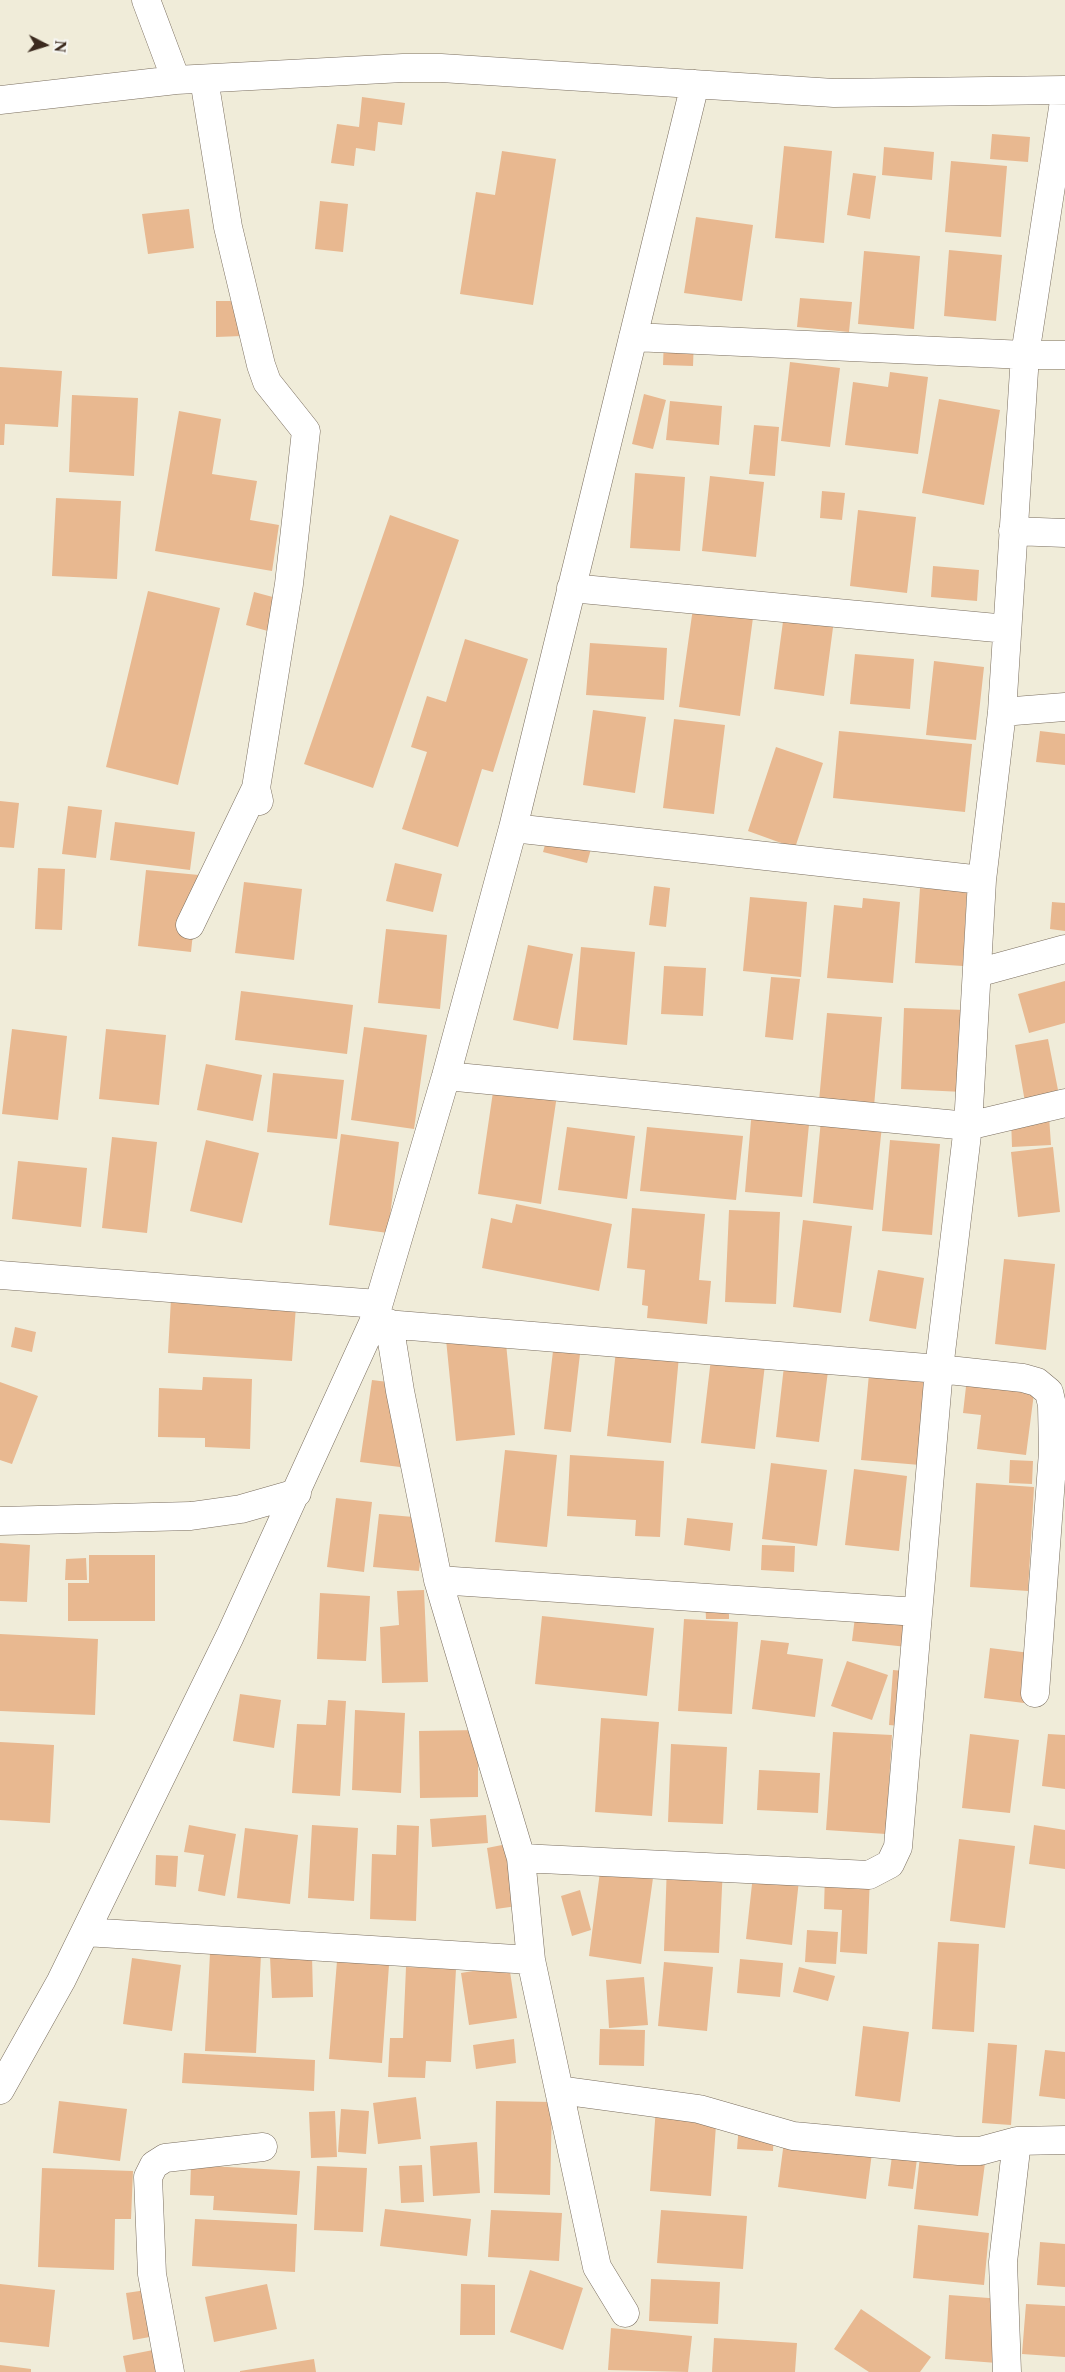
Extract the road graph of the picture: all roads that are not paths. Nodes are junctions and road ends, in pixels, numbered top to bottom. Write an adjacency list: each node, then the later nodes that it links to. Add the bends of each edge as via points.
1 (146, 0): 3 (street)
2 (204, 79): 3 (street); 4 (street, via 403,68); 19 (street, via 228,227 261,366 267,382 306,431 258,795)
3 (176, 80): 7 (street)
4 (695, 84): 5 (street, via 834,93); 8 (street)
5 (1065, 90)
6 (1065, 95): 9 (street)
7 (0, 100)
8 (633, 337): 9 (street); 13 (street)
9 (1024, 355): 10 (street); 11 (street)
10 (1065, 355)
11 (1013, 531): 12 (street); 14 (street)
12 (1065, 533)
13 (571, 588): 14 (street); 17 (street)
14 (1007, 629): 16 (street)
15 (1065, 707): 16 (street)
16 (1002, 712): 18 (street)
17 (513, 828): 18 (street); 22 (street)
18 (982, 880): 21 (street)
19 (190, 925)
20 (1065, 949): 21 (street)
21 (977, 973): 24 (street)
22 (446, 1076): 24 (street); 26 (street)
23 (1065, 1103): 24 (street)
24 (968, 1126): 27 (street)
25 (0, 1275): 26 (street)
26 (380, 1317): 27 (street); 29 (street); 33 (street, via 400,1392)
27 (939, 1368): 28 (street, via 1037,1382 1049,1392); 34 (street)
28 (1059, 1453): 35 (street)
29 (297, 1493): 30 (street); 32 (street)
30 (241, 1510): 31 (street, via 191,1516); 32 (street)
31 (0, 1521)
32 (276, 1538): 37 (street)
33 (438, 1580): 34 (street); 36 (street)
34 (918, 1612): 36 (street, via 898,1847 890,1864 869,1875 848,1875)
35 (1035, 1693)
36 (521, 1858): 38 (street)
37 (85, 1932): 38 (street); 39 (street)
38 (531, 1960): 42 (street)
39 (27, 2042): 40 (street); 41 (street)
40 (0, 2049)
41 (0, 2090)
42 (559, 2090): 44 (street, via 699,2109 793,2136 959,2151 980,2151); 46 (street, via 597,2267)
43 (1065, 2140): 44 (street)
44 (1017, 2141): 48 (street, via 1003,2262)
45 (262, 2147): 47 (street, via 165,2158 154,2165 148,2177 152,2274)
46 (625, 2314)
47 (170, 2372)
48 (1007, 2372)

